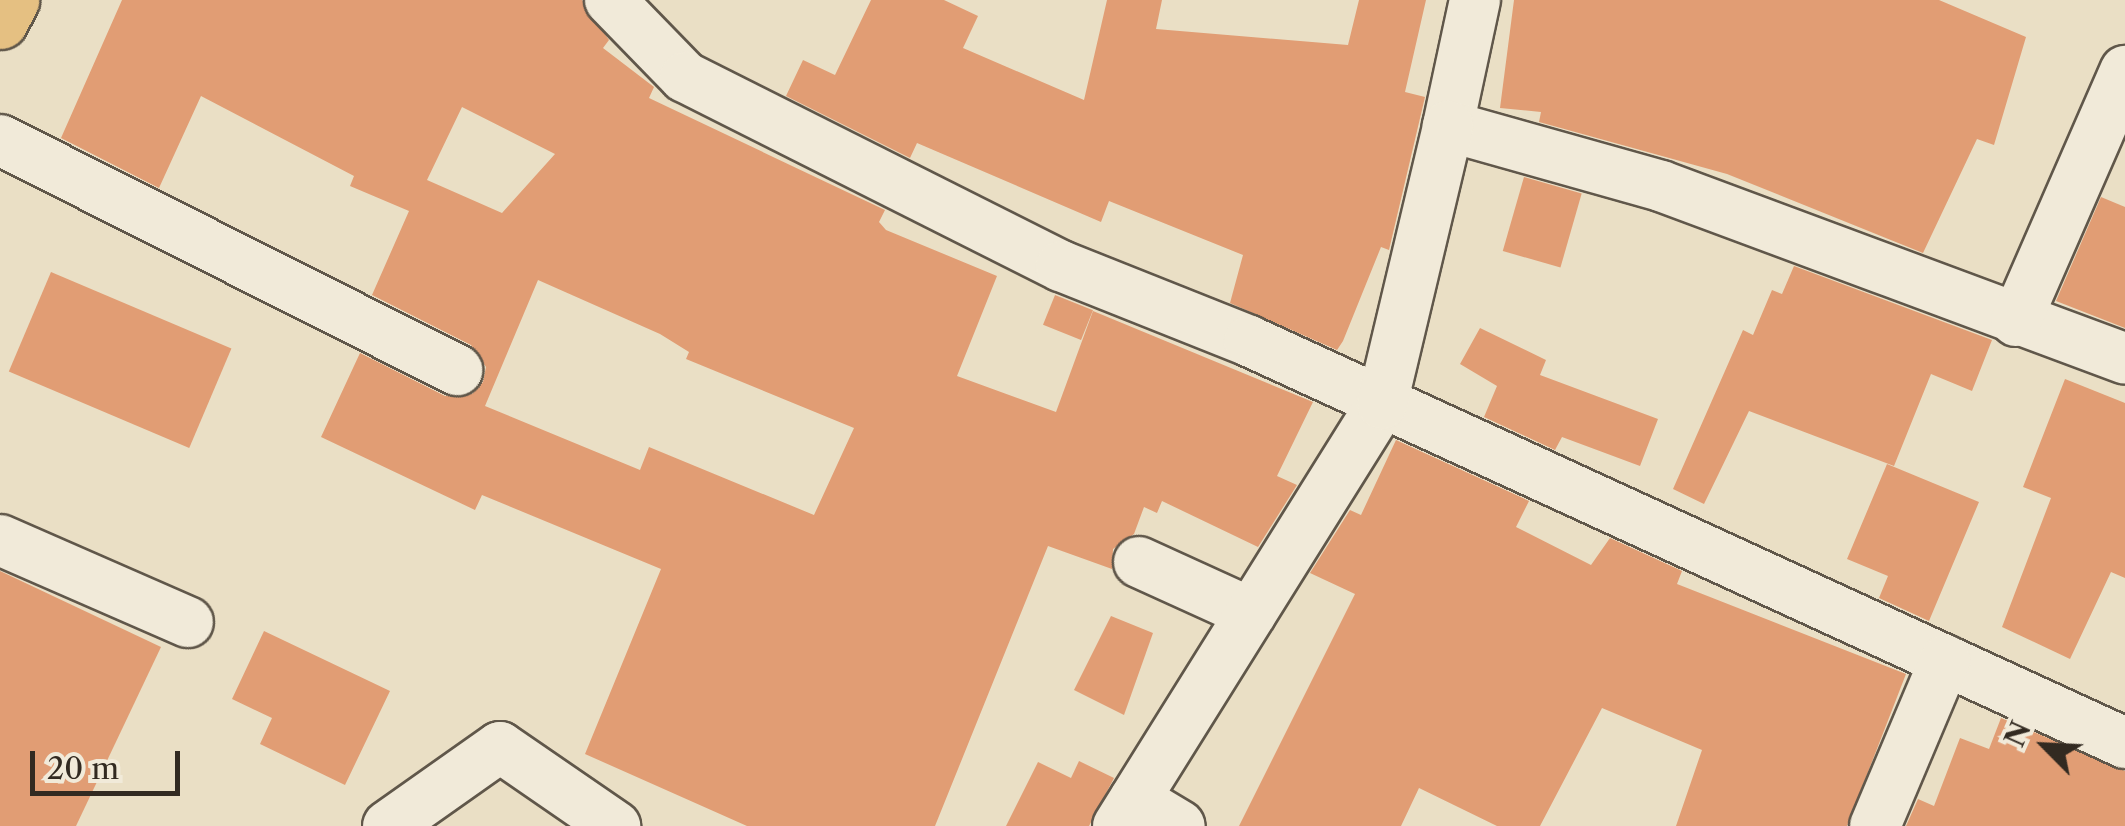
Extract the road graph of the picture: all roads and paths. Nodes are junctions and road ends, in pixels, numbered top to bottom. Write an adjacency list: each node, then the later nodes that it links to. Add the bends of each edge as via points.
1 (10, 0): 4 (main road)
2 (610, 0): 11 (street, via 702,86 1062,266)
3 (1475, 0): 6 (street)
4 (0, 22)
5 (2125, 71): 8 (street)
6 (1448, 126): 8 (street, via 1662,186); 11 (street)
7 (0, 140): 10 (street)
8 (2016, 321): 9 (street)
9 (2125, 360)
10 (457, 370)
11 (1382, 404): 14 (street); 16 (street)
12 (0, 540): 15 (street)
13 (1139, 562): 14 (street)
14 (1251, 612): 18 (street)
15 (188, 622)
16 (1945, 660): 17 (street); 22 (street)
17 (2125, 743)
18 (1126, 812): 21 (street)
19 (388, 826): 20 (street, via 500,747)
20 (614, 826)
21 (1180, 826)
22 (1875, 826)

